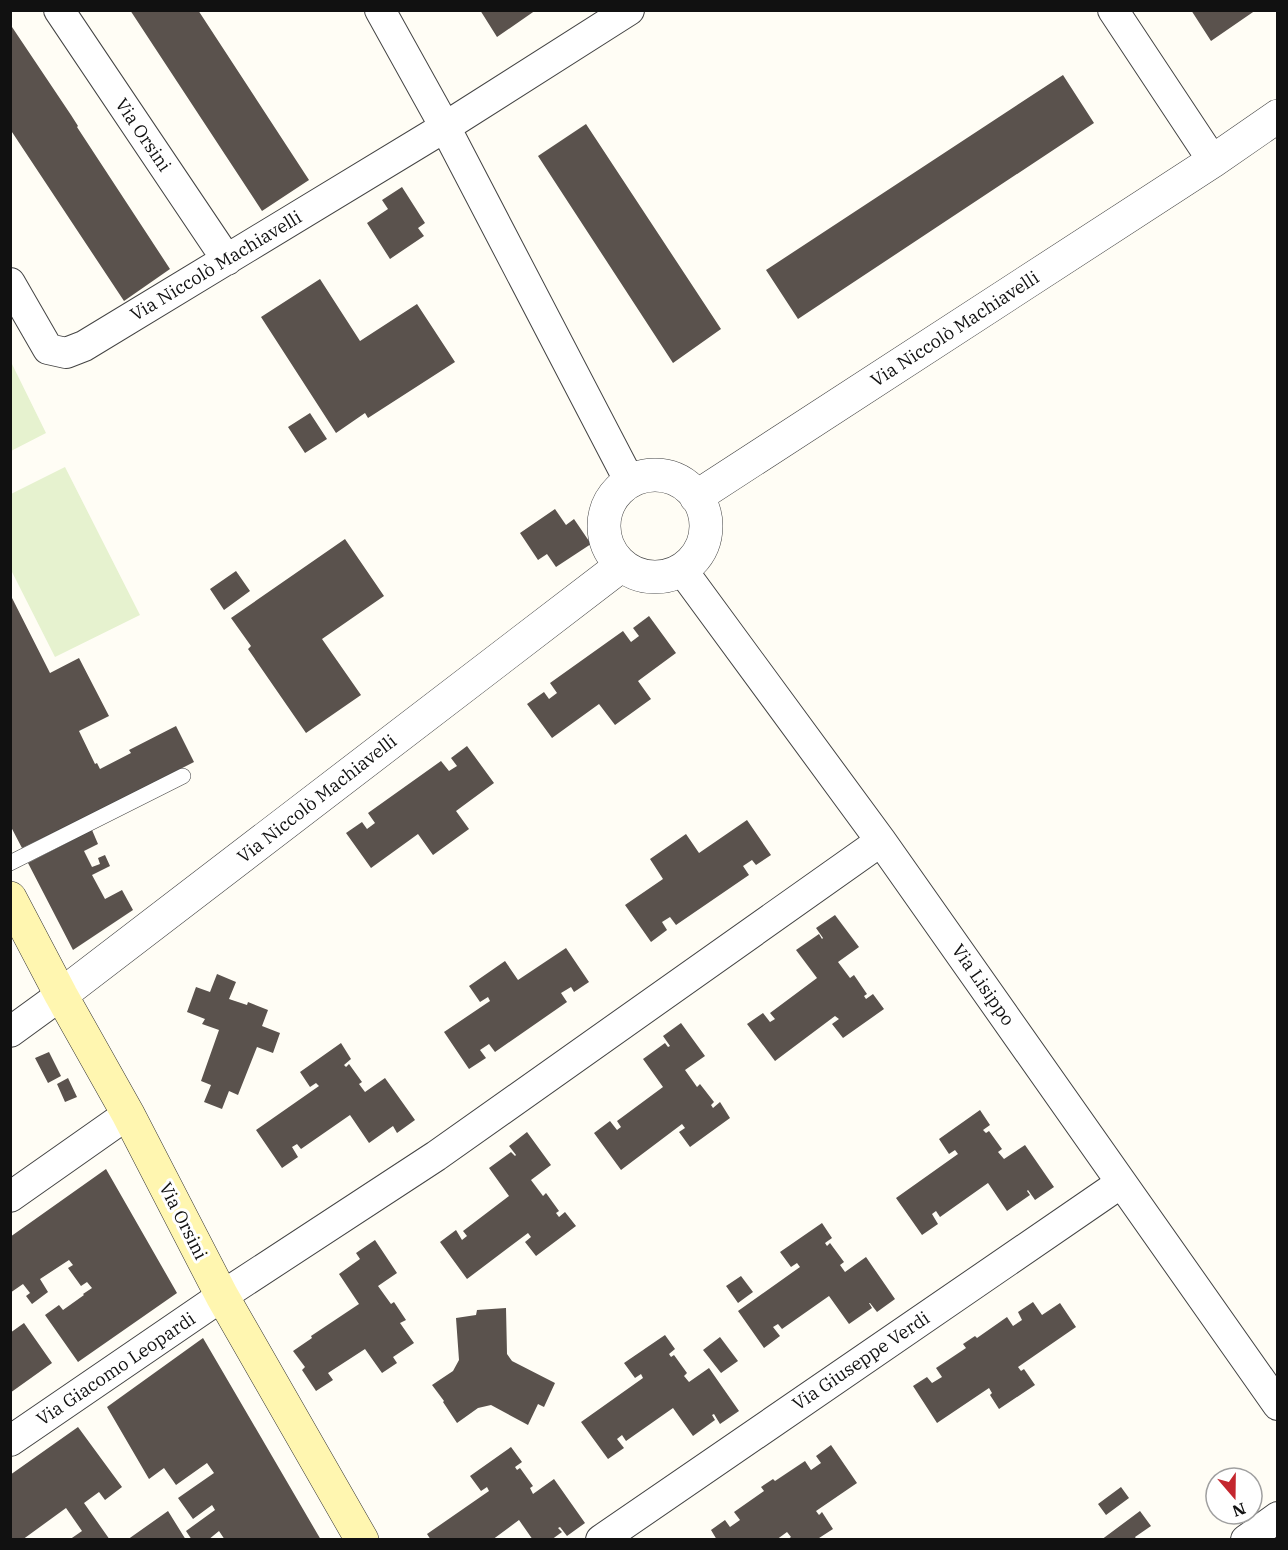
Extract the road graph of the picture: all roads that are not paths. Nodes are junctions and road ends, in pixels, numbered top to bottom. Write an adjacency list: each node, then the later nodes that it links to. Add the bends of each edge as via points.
1 (59, 10): 8 (street, Via Orsini)
2 (380, 10): 6 (street)
3 (629, 10): 6 (street, Via Niccolò Machiavelli)
4 (1113, 10): 7 (street)
5 (1278, 116): 7 (street, Via Niccolò Machiavelli)
6 (445, 127): 8 (street, Via Niccolò Machiavelli); 10 (street)
7 (1213, 161): 11 (street, Via Niccolò Machiavelli)
8 (227, 260): 9 (street, Via Niccolò Machiavelli, via 66,353 48,349)
9 (10, 284)
10 (630, 482): 11 (street, via 645,476 662,476 678,481); 12 (street, via 617,492 604,522 611,553)
11 (696, 496): 13 (street, via 706,520 705,533 696,557)
12 (622, 565): 13 (street, via 652,577); 18 (street, Via Niccolò Machiavelli)
13 (682, 570): 15 (street, Via Lisippo)
14 (183, 776): 16 (lane)
15 (881, 841): 21 (street, Via Lisippo); 23 (street, Via Giacomo Leopardi, via 436,1156)
16 (10, 863)
17 (10, 898): 18 (main road, Via Orsini)
18 (61, 995): 19 (street, Via Niccolò Machiavelli); 20 (main road, Via Orsini)
19 (10, 1032)
20 (128, 1114): 22 (street); 23 (main road, Via Orsini)
21 (1121, 1182): 24 (street, Via Lisippo); 28 (street, Via Giuseppe Verdi)
22 (10, 1197)
23 (222, 1296): 25 (street, Via Giacomo Leopardi); 27 (main road, Via Orsini)
24 (1278, 1406)
25 (10, 1441)
26 (1278, 1517): 29 (street)
27 (362, 1539)
28 (601, 1539)
29 (1246, 1539)

